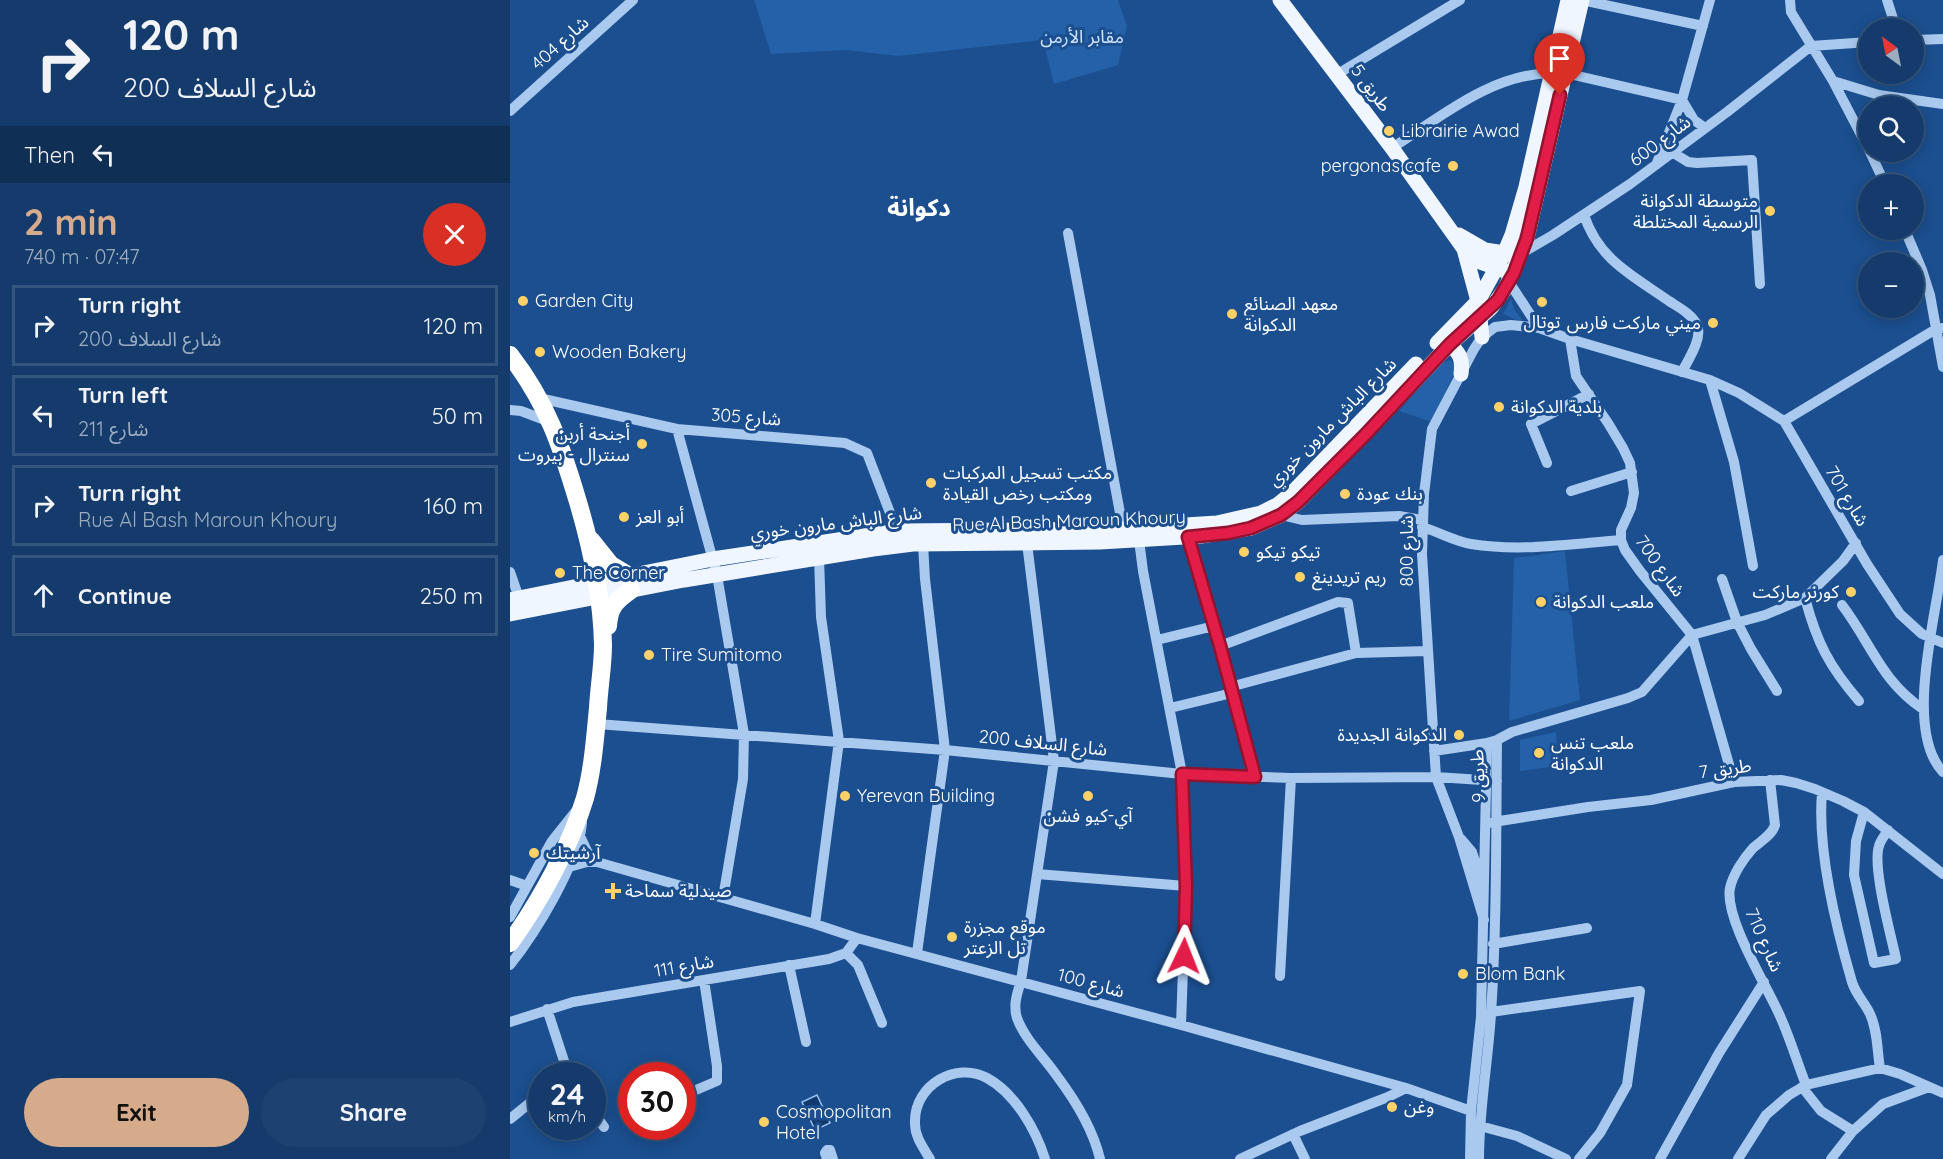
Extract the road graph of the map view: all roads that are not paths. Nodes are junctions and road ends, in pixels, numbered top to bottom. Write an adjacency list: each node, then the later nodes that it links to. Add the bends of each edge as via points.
1 (633, 0): 21 (street, شارع 404)
2 (1280, 0): 17 (main road, طريق 5)
3 (1460, 0): 17 (street)
4 (1568, 0): 16 (main road)
5 (1582, 0): 11 (street); 16 (main road)
6 (1710, 0): 11 (street)
7 (1782, 0): 9 (street)
8 (1887, 0): 10 (street)
9 (1790, 6): 15 (street)
10 (1893, 18)
11 (1703, 26): 19 (street)
12 (1943, 39): 13 (street)
13 (1924, 40)
14 (1858, 43): 15 (street)
15 (1811, 46): 18 (street); 22 (street, شارع 600)
16 (1559, 73): 19 (street); 24 (street, via 1518,77 1479,92); 32 (main road, Rue Al Bash Maroun Khoury); 33 (main road, شارع الباش مارون خوري)
17 (1336, 75): 24 (main road, طريق 5)
18 (1833, 81): 20 (street, via 1879,94); 23 (street)
19 (1682, 100): 22 (street, via 1694,120); 26 (street)
20 (1943, 104)
21 (510, 111)
22 (1705, 128): 25 (street, شارع 600)
23 (1858, 130)
24 (1392, 148): 28 (main road, طريق 5)
25 (1672, 152): 26 (street, شارع 600); 36 (street, via 1693,163 1752,160)
26 (1656, 165): 27 (street, شارع 600)
27 (1584, 215): 32 (street, شارع 600); 46 (street, via 1606,255 1697,325 1697,340)
28 (1451, 230): 31 (main road, طريق 5); 33 (main road, via 1479,247)
29 (1068, 233): 59 (street)
30 (1909, 240): 40 (street)
31 (1464, 249): 34 (main road); 37 (main road)
32 (1522, 253): 33 (main road); 35 (main road, Rue Al Bash Maroun Khoury)
33 (1504, 254): 34 (main road, شارع الباش مارون خوري)
34 (1496, 268): 35 (main road); 37 (main road, شارع الباش مارون خوري)
35 (1511, 277): 38 (main road, Rue Al Bash Maroun Khoury, via 1498,300); 39 (street)
36 (1761, 284)
37 (1478, 301): 38 (main road); 59 (main road, شارع الباش مارون خوري, via 1277,505 1262,513 1217,523)
38 (1479, 318): 41 (main road); 43 (main road, Rue Al Bash Maroun Khoury)
39 (1539, 328): 41 (street, شارع 701, via 1505,325); 42 (street, شارع 701)
40 (1940, 328): 45 (street); 52 (street)
41 (1482, 337): 47 (street, 800 شارع)
42 (1570, 339): 46 (street, شارع 701); 49 (street, شارع 700, via 1576,376)
43 (1450, 344): 47 (main road, via 1460,353); 58 (main road, Rue Al Bash Maroun Khoury, via 1365,435)
44 (510, 355): 50 (highway)
45 (1943, 367)
46 (1682, 372): 48 (street, شارع 701)
47 (1461, 374): 60 (street, 800 شارع, via 1432,429)
48 (1710, 380): 52 (street, شارع 701); 72 (street, via 1734,462)
49 (1589, 394): 55 (street, via 1531,424); 56 (street, شارع 700, via 1623,448)
50 (539, 398): 53 (highway); 54 (street, شارع 305)
51 (510, 410): 53 (street)
52 (1784, 421): 67 (street, شارع 701)
53 (551, 422): 62 (highway)
54 (677, 429): 61 (street, شارع 305, via 829,440 867,453); 70 (street)
55 (1547, 463)
56 (1632, 472): 57 (street); 65 (street, شارع 700, via 1634,493)
57 (1570, 491)
58 (1281, 515): 60 (street, via 1302,520 1399,516); 63 (main road, Rue Al Bash Maroun Khoury, via 1251,528)
59 (1123, 522): 61 (main road, شارع الباش مارون خوري)
60 (1422, 523): 65 (street, via 1461,542 1498,547); 90 (street, 800 شارع)
61 (897, 531): 70 (main road, شارع الباش مارون خوري)
62 (588, 535): 76 (highway, via 611,566); 77 (highway)
63 (1188, 537): 64 (main road, Rue Al Bash Maroun Khoury); 83 (street)
64 (1139, 540): 66 (main road, Rue Al Bash Maroun Khoury); 86 (street)
65 (1621, 540): 84 (street, شارع 700, via 1640,572)
66 (1027, 543): 68 (main road, Rue Al Bash Maroun Khoury); 103 (street)
67 (1856, 543): 78 (street, شارع 701, via 1844,561); 85 (street, via 1900,614)
68 (923, 544): 69 (main road, Rue Al Bash Maroun Khoury); 101 (street)
69 (819, 557): 74 (main road, Rue Al Bash Maroun Khoury); 99 (street, via 821,617)
70 (713, 559): 74 (street); 76 (main road, شارع الباش مارون خوري)
71 (1943, 560): 85 (street)
72 (1753, 566)
73 (510, 572): 79 (street)
74 (717, 575): 76 (main road, Rue Al Bash Maroun Khoury); 98 (street)
75 (1722, 579): 82 (street)
76 (631, 584): 77 (main road, Rue Al Bash Maroun Khoury); 88 (highway, via 610,609)
77 (599, 589): 79 (main road); 81 (main road, Rue Al Bash Maroun Khoury); 88 (highway)
78 (1805, 598): 82 (street, شارع 701); 94 (street, via 1823,652)
79 (515, 599)
80 (1842, 605): 96 (street, via 1875,660 1909,699)
81 (510, 614)
82 (1737, 622): 84 (street, شارع 701); 93 (street)
83 (1214, 626): 86 (street); 89 (street)
84 (1692, 635): 100 (street, via 1642,692 1512,732); 111 (street, شارع 700)
85 (1930, 638): 87 (street); 96 (street)
86 (1157, 640): 95 (street)
87 (1943, 643)
88 (603, 645): 97 (highway)
89 (1220, 646): 91 (street, via 1338,602 1348,603); 92 (street)
90 (1428, 651): 91 (street); 102 (street, 800 شارع)
91 (1356, 653): 92 (street)
92 (1231, 690): 95 (street); 106 (street)
93 (1776, 691)
94 (1859, 701)
95 (1170, 708): 105 (street)
96 (1923, 709): 104 (street, via 1926,741)
97 (597, 724): 98 (street, 200 شارع السلاف); 113 (highway)
98 (744, 734): 99 (street, 200 شارع السلاف); 127 (street, via 742,779)
99 (839, 741): 101 (street, 200 شارع السلاف); 130 (street)
100 (1492, 742): 102 (street); 110 (street, 9 طريق)
101 (945, 750): 103 (street, 200 شارع السلاف); 136 (street)
102 (1434, 751): 107 (street, 800 شارع)
103 (1054, 761): 105 (street, 200 شارع السلاف); 121 (street)
104 (1943, 772)
105 (1182, 774): 106 (street, 200 شارع السلاف); 125 (street)
106 (1255, 777): 108 (street, 200 شارع السلاف)
107 (1436, 777): 108 (street, 200 شارع السلاف); 110 (street, 200 شارع السلاف); 117 (street, 800 شارع)
108 (1291, 778): 139 (street)
109 (1770, 780): 111 (street, 7 طريق); 112 (street, 7 طريق, via 1796,783); 142 (street, شارع 710, via 1773,831 1744,860 1730,895 1739,932)
110 (1492, 781): 115 (street, 9 طريق)
111 (1734, 782): 115 (street, 7 طريق, via 1651,800)
112 (1822, 793): 114 (street, 7 طريق); 150 (street, via 1823,846 1835,914 1855,990 1873,1022)
113 (585, 800): 118 (street); 124 (street, via 552,841); 133 (highway, via 542,892)
114 (1864, 812): 116 (street, 7 طريق); 116 (street, via 1856,841 1854,875 1874,963 1896,959 1876,861)
115 (1491, 822): 126 (street, 9 طريق); 134 (street, 9 طريق)
116 (1888, 830): 122 (street, 7 طريق)
117 (1459, 837): 126 (street, via 1472,852); 129 (street)
118 (581, 838): 119 (street, via 586,851); 120 (street)
119 (597, 862): 120 (street); 127 (street, شارع 100)
120 (569, 867): 137 (street, via 528,942)
121 (1037, 874): 125 (street); 141 (street)
122 (1943, 874)
123 (510, 880): 124 (street)
124 (527, 886): 128 (street)
125 (1186, 886): 147 (street)
126 (1485, 892): 129 (street, 9 طريق)
127 (723, 898): 130 (street, شارع 100)
128 (510, 917)
129 (1484, 920): 157 (street, 9 طريق, via 1481,1017)
130 (815, 924): 132 (street, شارع 100)
131 (1587, 928): 134 (street)
132 (857, 938): 135 (street); 136 (street, شارع 100)
133 (510, 943)
134 (1493, 944): 144 (street, 9 طريق)
135 (846, 953): 138 (street, شارع 111); 146 (street, via 858,965)
136 (917, 953): 141 (street, شارع 100)
137 (510, 965)
138 (789, 965): 140 (street, شارع 111); 148 (street)
139 (1280, 976)
140 (704, 980): 143 (street, شارع 111); 154 (street, via 717,1081)
141 (1021, 981): 147 (street, شارع 100); 166 (street, via 1015,1005 1017,1018 1087,1124)
142 (1764, 982): 151 (street, شارع 710, via 1785,1026); 173 (street)
143 (548, 1009): 145 (street, شارع 111); 149 (street)
144 (1491, 1012): 159 (street, 9 طريق); 172 (street, via 1640,992 1627,1084 1600,1133)
145 (510, 1022)
146 (882, 1023)
147 (1181, 1025): 153 (street, شارع 100)
148 (806, 1042)
149 (563, 1062)
150 (1880, 1068): 151 (street); 152 (street)
151 (1804, 1086): 160 (street, شارع 710, via 1821,1111); 174 (street, via 1766,1115)
152 (1929, 1087): 155 (street); 160 (street, via 1883,1104)
153 (1406, 1088): 157 (street, شارع 100); 161 (street)
154 (696, 1090)
155 (1943, 1093)
156 (528, 1104): 158 (street)
157 (1471, 1111): 169 (street, 9 طريق)
158 (510, 1119)
159 (1480, 1126): 170 (street, 9 طريق); 171 (street, via 1517,1136)
160 (1853, 1131): 175 (street)
161 (1293, 1134): 167 (street); 168 (street)
162 (827, 1159): 163 (street, via 825,1153 830,1150)
163 (832, 1159)
164 (930, 1159): 165 (street, via 916,1135 917,1107 933,1083 960,1072 988,1078 1005,1093 1029,1124)
165 (1045, 1159)
166 (1100, 1159)
167 (1240, 1159)
168 (1305, 1159)
169 (1470, 1159)
170 (1479, 1159)
171 (1566, 1159)
172 (1579, 1159)
173 (1660, 1159)
174 (1738, 1159)
175 (1831, 1159)

